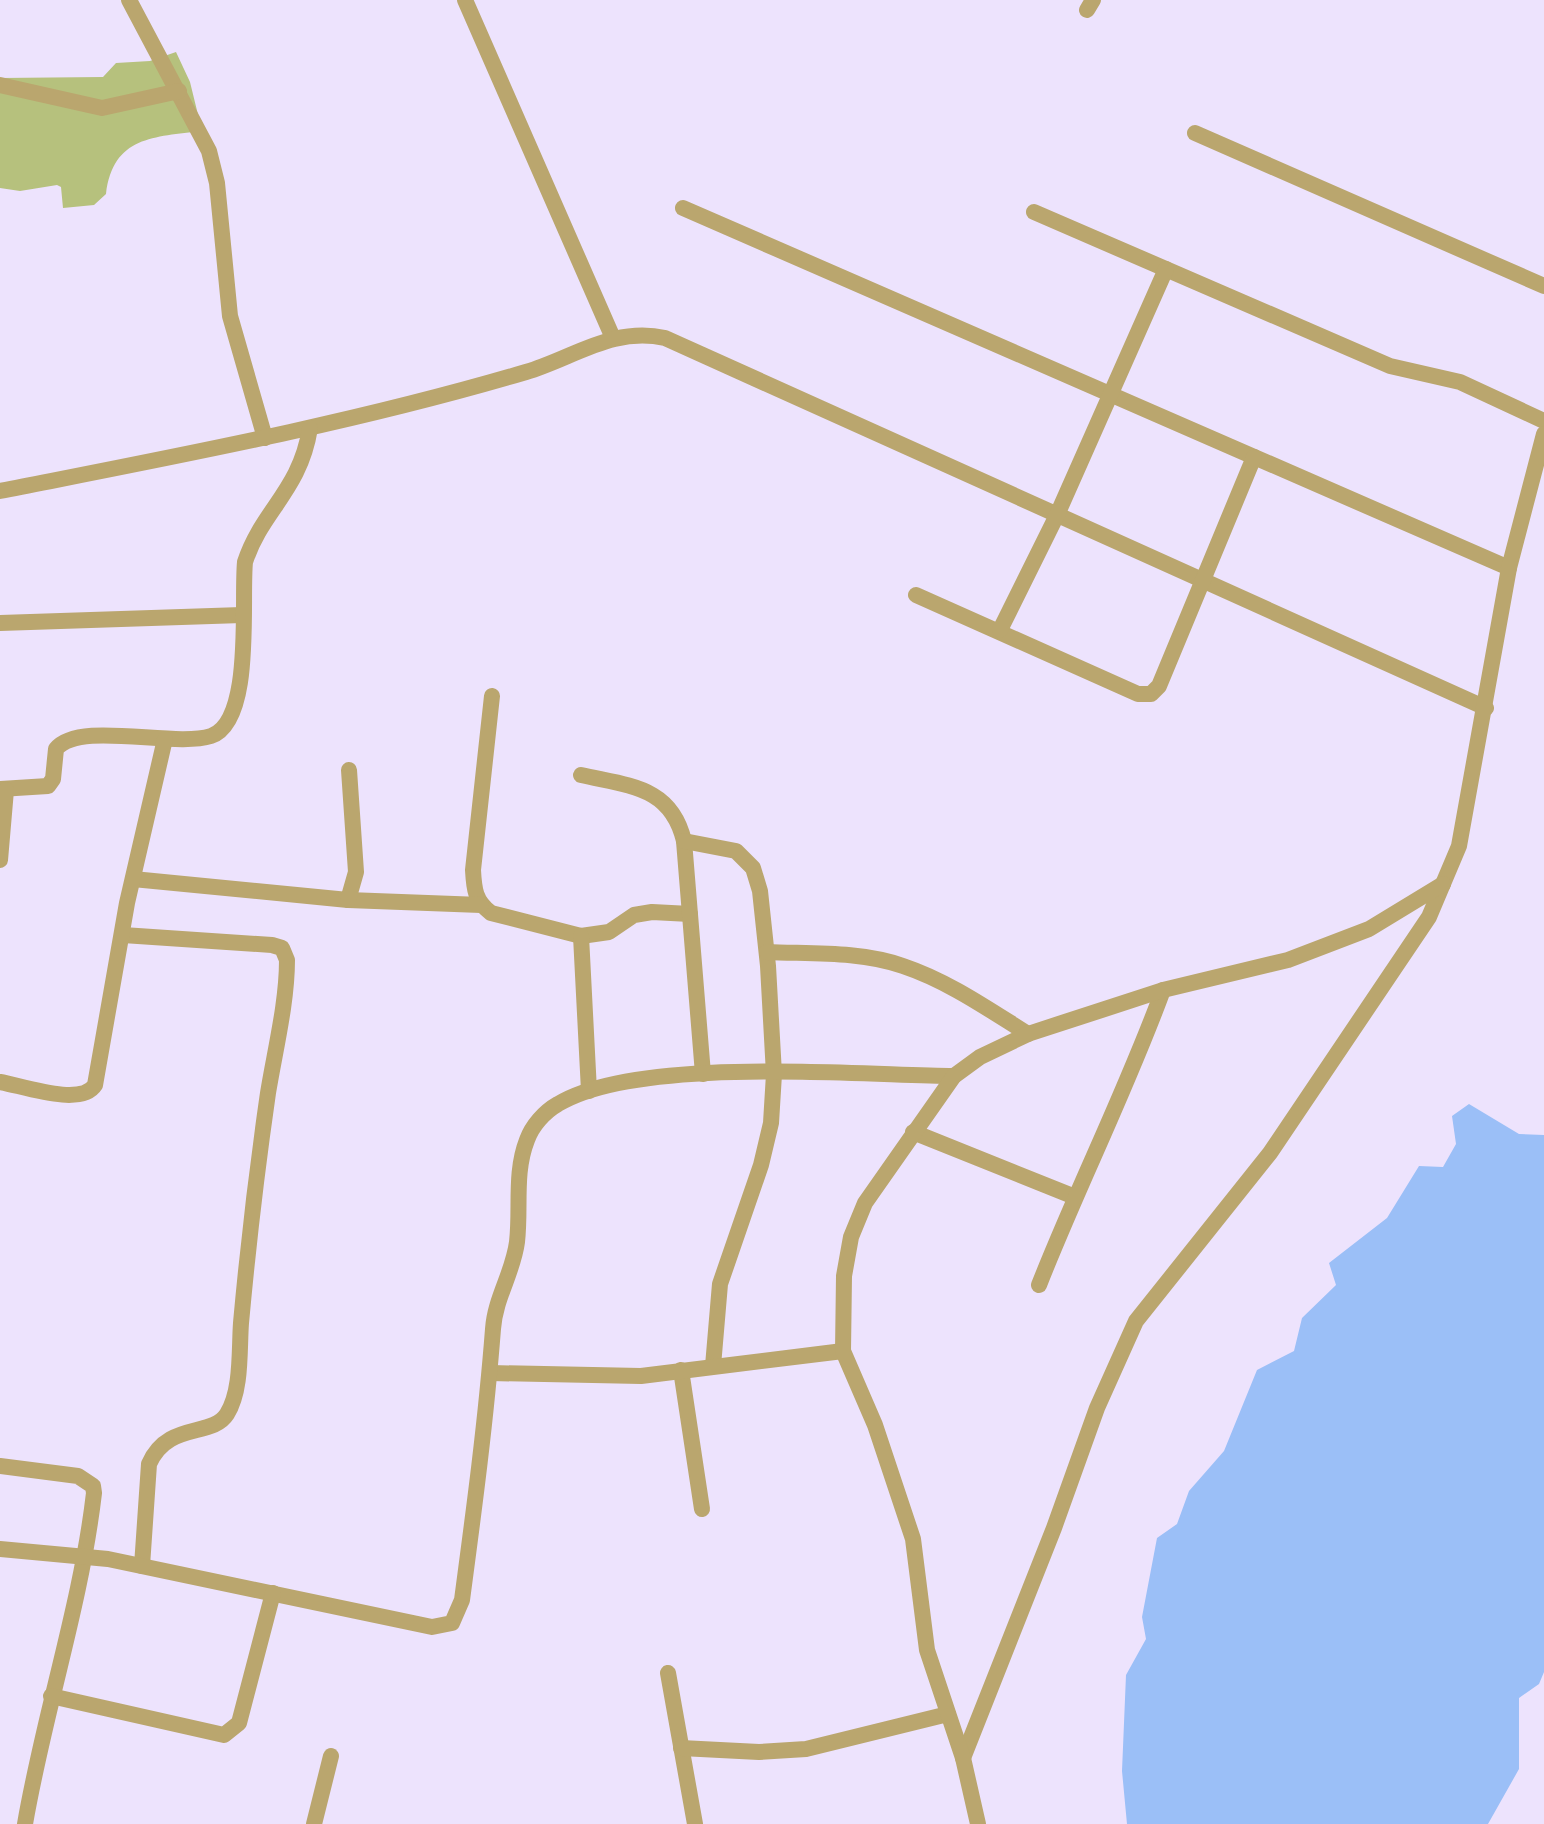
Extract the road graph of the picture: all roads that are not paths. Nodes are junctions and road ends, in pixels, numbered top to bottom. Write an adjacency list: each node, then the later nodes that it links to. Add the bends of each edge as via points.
1 (129, 0): 4 (street)
2 (465, 0): 10 (street)
3 (0, 85): 4 (street, via 102,108)
4 (179, 91): 15 (street, via 213,164 230,316)
5 (1195, 133): 9 (street)
6 (683, 208): 11 (street)
7 (1034, 212): 8 (street)
8 (1166, 269): 11 (street); 12 (street, via 1390,366 1460,382)
9 (1544, 286)
10 (613, 338): 13 (street, via 530,371); 18 (street, via 665,338)
11 (1110, 394): 16 (street); 18 (street)
12 (1544, 421)
13 (310, 428): 15 (street); 22 (street, via 292,486 245,562)
14 (1544, 434): 19 (street)
15 (265, 438): 17 (street)
16 (1254, 457): 19 (street); 20 (street)
17 (0, 491)
18 (1057, 515): 20 (street); 24 (street)
19 (1509, 568): 26 (street)
20 (1200, 581): 24 (street, via 1159,686 1151,694 1138,694); 26 (street)
21 (916, 595): 24 (street)
22 (242, 615): 23 (street); 27 (street, via 235,711 223,729 210,736)
23 (0, 623)
24 (1000, 630)
25 (492, 696): 36 (street, via 473,870 474,893)
26 (1486, 708): 34 (street, via 1459,846)
27 (165, 739): 30 (street, via 72,738 56,749 48,786); 33 (street)
28 (349, 770): 35 (street, via 356,872)
29 (581, 775): 31 (street, via 658,797 679,821)
30 (3, 790): 32 (street)
31 (684, 841): 37 (street); 40 (street, via 736,851 753,868)
32 (0, 860)
33 (133, 879): 35 (street); 38 (street)
34 (1443, 884): 41 (street, via 1369,929 1302,955); 66 (street, via 1429,917 1279,1140 1136,1321 1097,1408)
35 (348, 900): 36 (street)
36 (481, 905): 39 (street, via 491,913)
37 (690, 914): 39 (street, via 634,915 609,932); 43 (street)
38 (123, 935): 46 (street, via 100,1070 91,1091 78,1096); 59 (street, via 272,945 282,948 287,960 249,1233 234,1392 220,1421 181,1433 154,1451)
39 (581, 936): 47 (street)
40 (767, 952): 42 (street, via 856,956 901,965 947,984); 44 (street)
41 (1163, 990): 42 (street); 49 (street, via 1120,1102)
42 (1028, 1034): 45 (street)
43 (703, 1074): 44 (street); 47 (street)
44 (774, 1074): 45 (street); 52 (street, via 761,1165 720,1284)
45 (954, 1076): 48 (street)
46 (0, 1082)
47 (589, 1091): 54 (street, via 558,1103 541,1116 527,1138 519,1170 517,1241 497,1303)
48 (913, 1132): 49 (street); 51 (street, via 865,1203 851,1237 844,1276)
49 (1075, 1197): 50 (street)
50 (1039, 1285)
51 (843, 1351): 52 (street); 63 (street, via 875,1425 913,1539 927,1650)
52 (713, 1366): 53 (street)
53 (681, 1370): 54 (street, via 580,1377); 56 (street)
54 (491, 1373): 60 (street, via 462,1600 452,1623 432,1627)
55 (0, 1466): 58 (street, via 78,1476 93,1486)
56 (702, 1509)
57 (0, 1549): 58 (street)
58 (86, 1557): 59 (street); 62 (street)
59 (142, 1566): 60 (street)
60 (273, 1593): 62 (street, via 239,1723 224,1735)
61 (668, 1673): 64 (street)
62 (51, 1696): 67 (street)
63 (948, 1714): 64 (street, via 806,1749); 66 (street)
64 (681, 1748): 69 (street)
65 (331, 1756): 68 (street)
66 (963, 1758): 70 (street)
67 (25, 1824)
68 (314, 1824)
69 (695, 1824)
70 (978, 1824)

